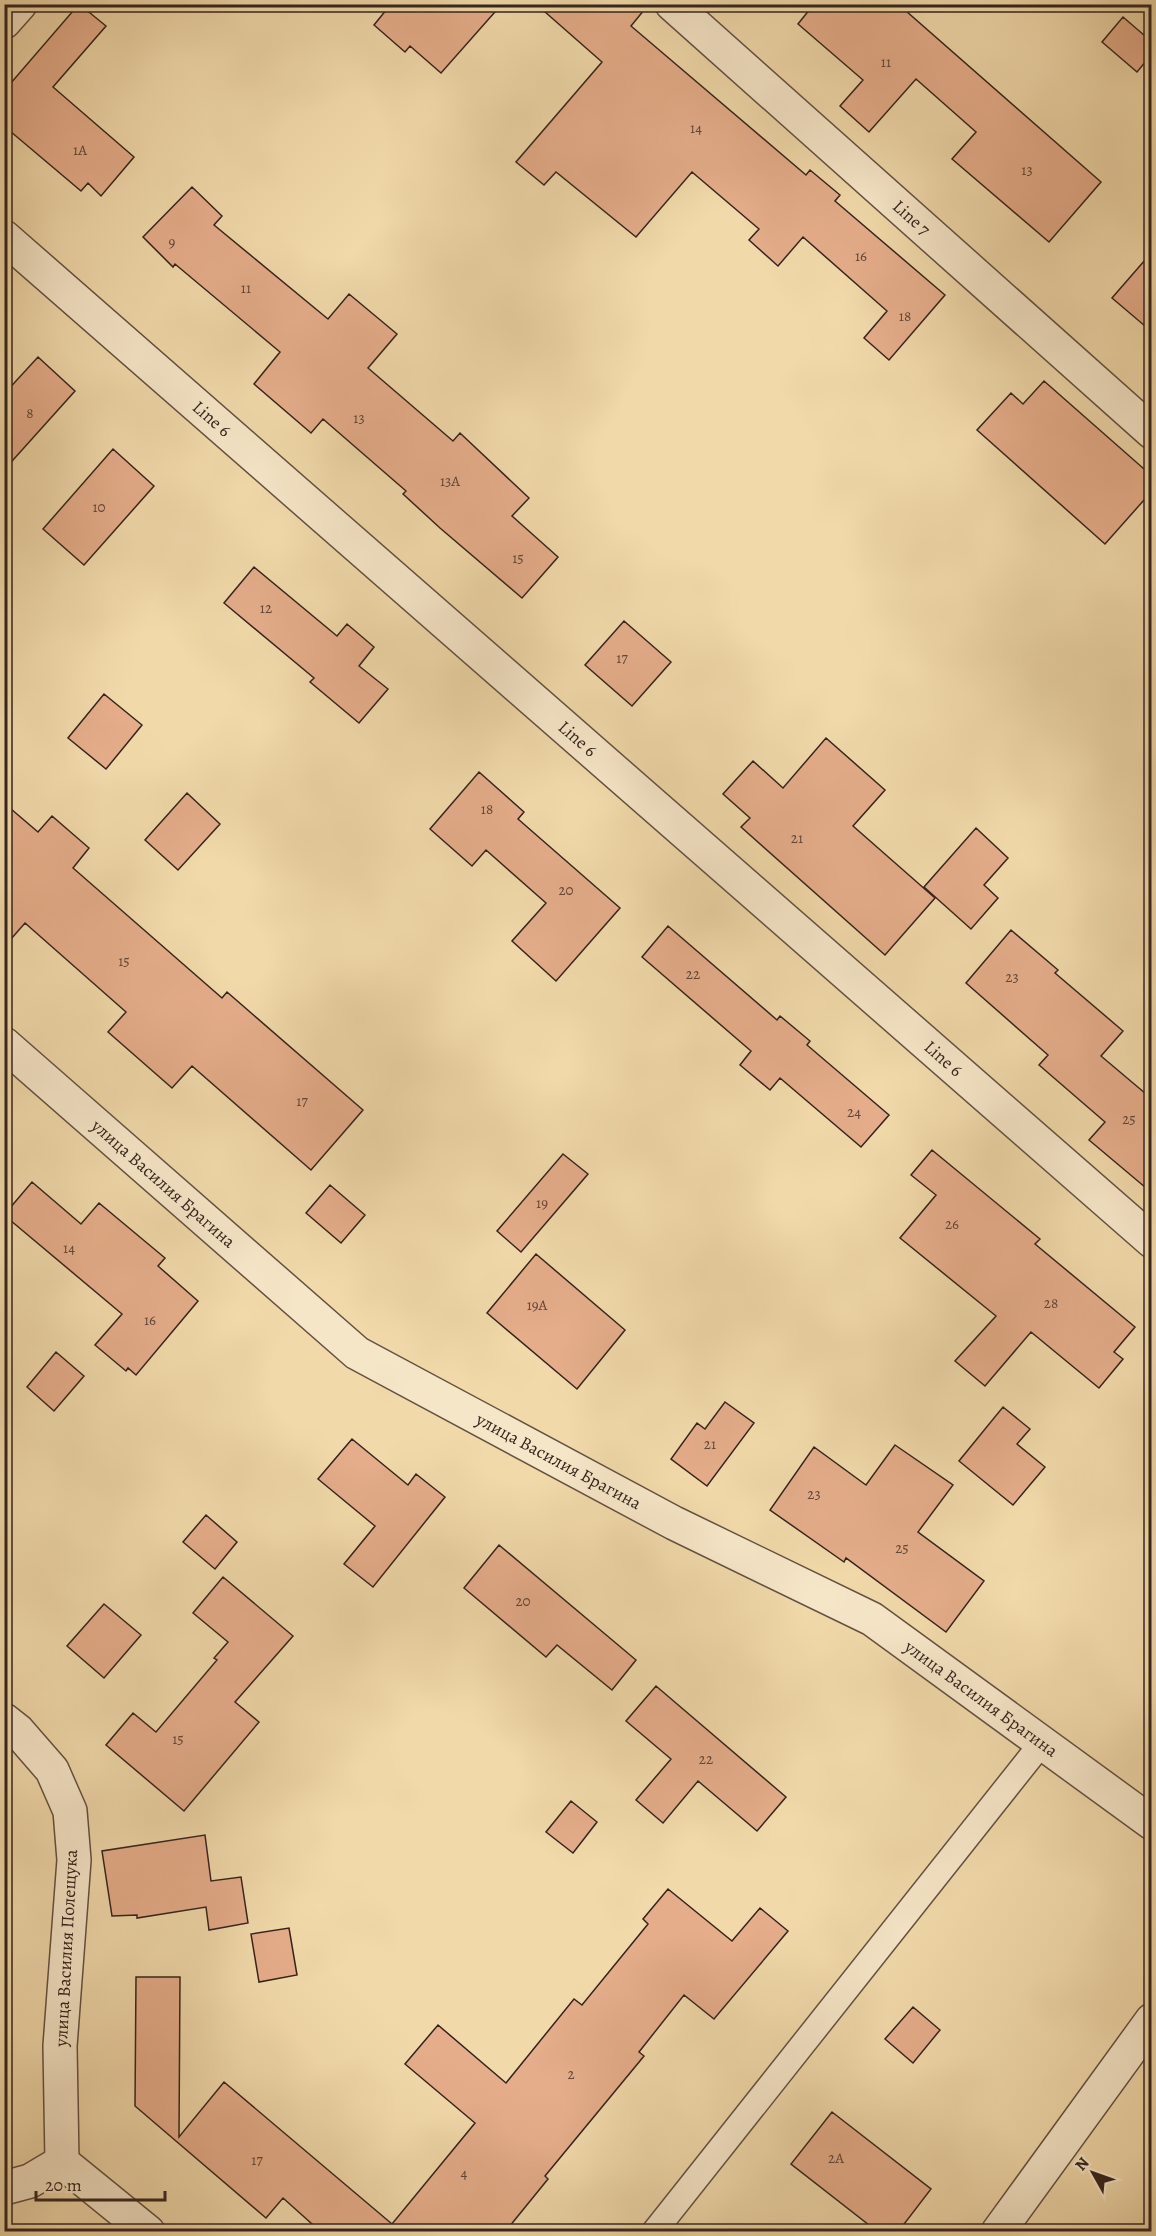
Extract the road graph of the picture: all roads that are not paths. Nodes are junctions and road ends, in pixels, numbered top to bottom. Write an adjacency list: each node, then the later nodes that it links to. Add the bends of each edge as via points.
1 (20, 4): 3 (street)
2 (672, 4): 5 (street, Line 7)
3 (4, 22)
4 (4, 237): 7 (street, Line 6)
5 (1152, 432)
6 (4, 1044): 9 (street, улица Василия Брагина, via 357,1353 674,1523 872,1619)
7 (1152, 1241)
8 (4, 1720): 12 (street, улица Василия Полещука, via 52,1770 70,1811 75,1860 60,2046)
9 (1041, 1744): 10 (street, улица Василия Брагина); 15 (lane)
10 (1152, 1823)
11 (1152, 2020): 16 (street)
12 (62, 2162): 13 (street, via 30,2181); 14 (street)
13 (4, 2188)
14 (148, 2232)
15 (654, 2232)
16 (998, 2232)

